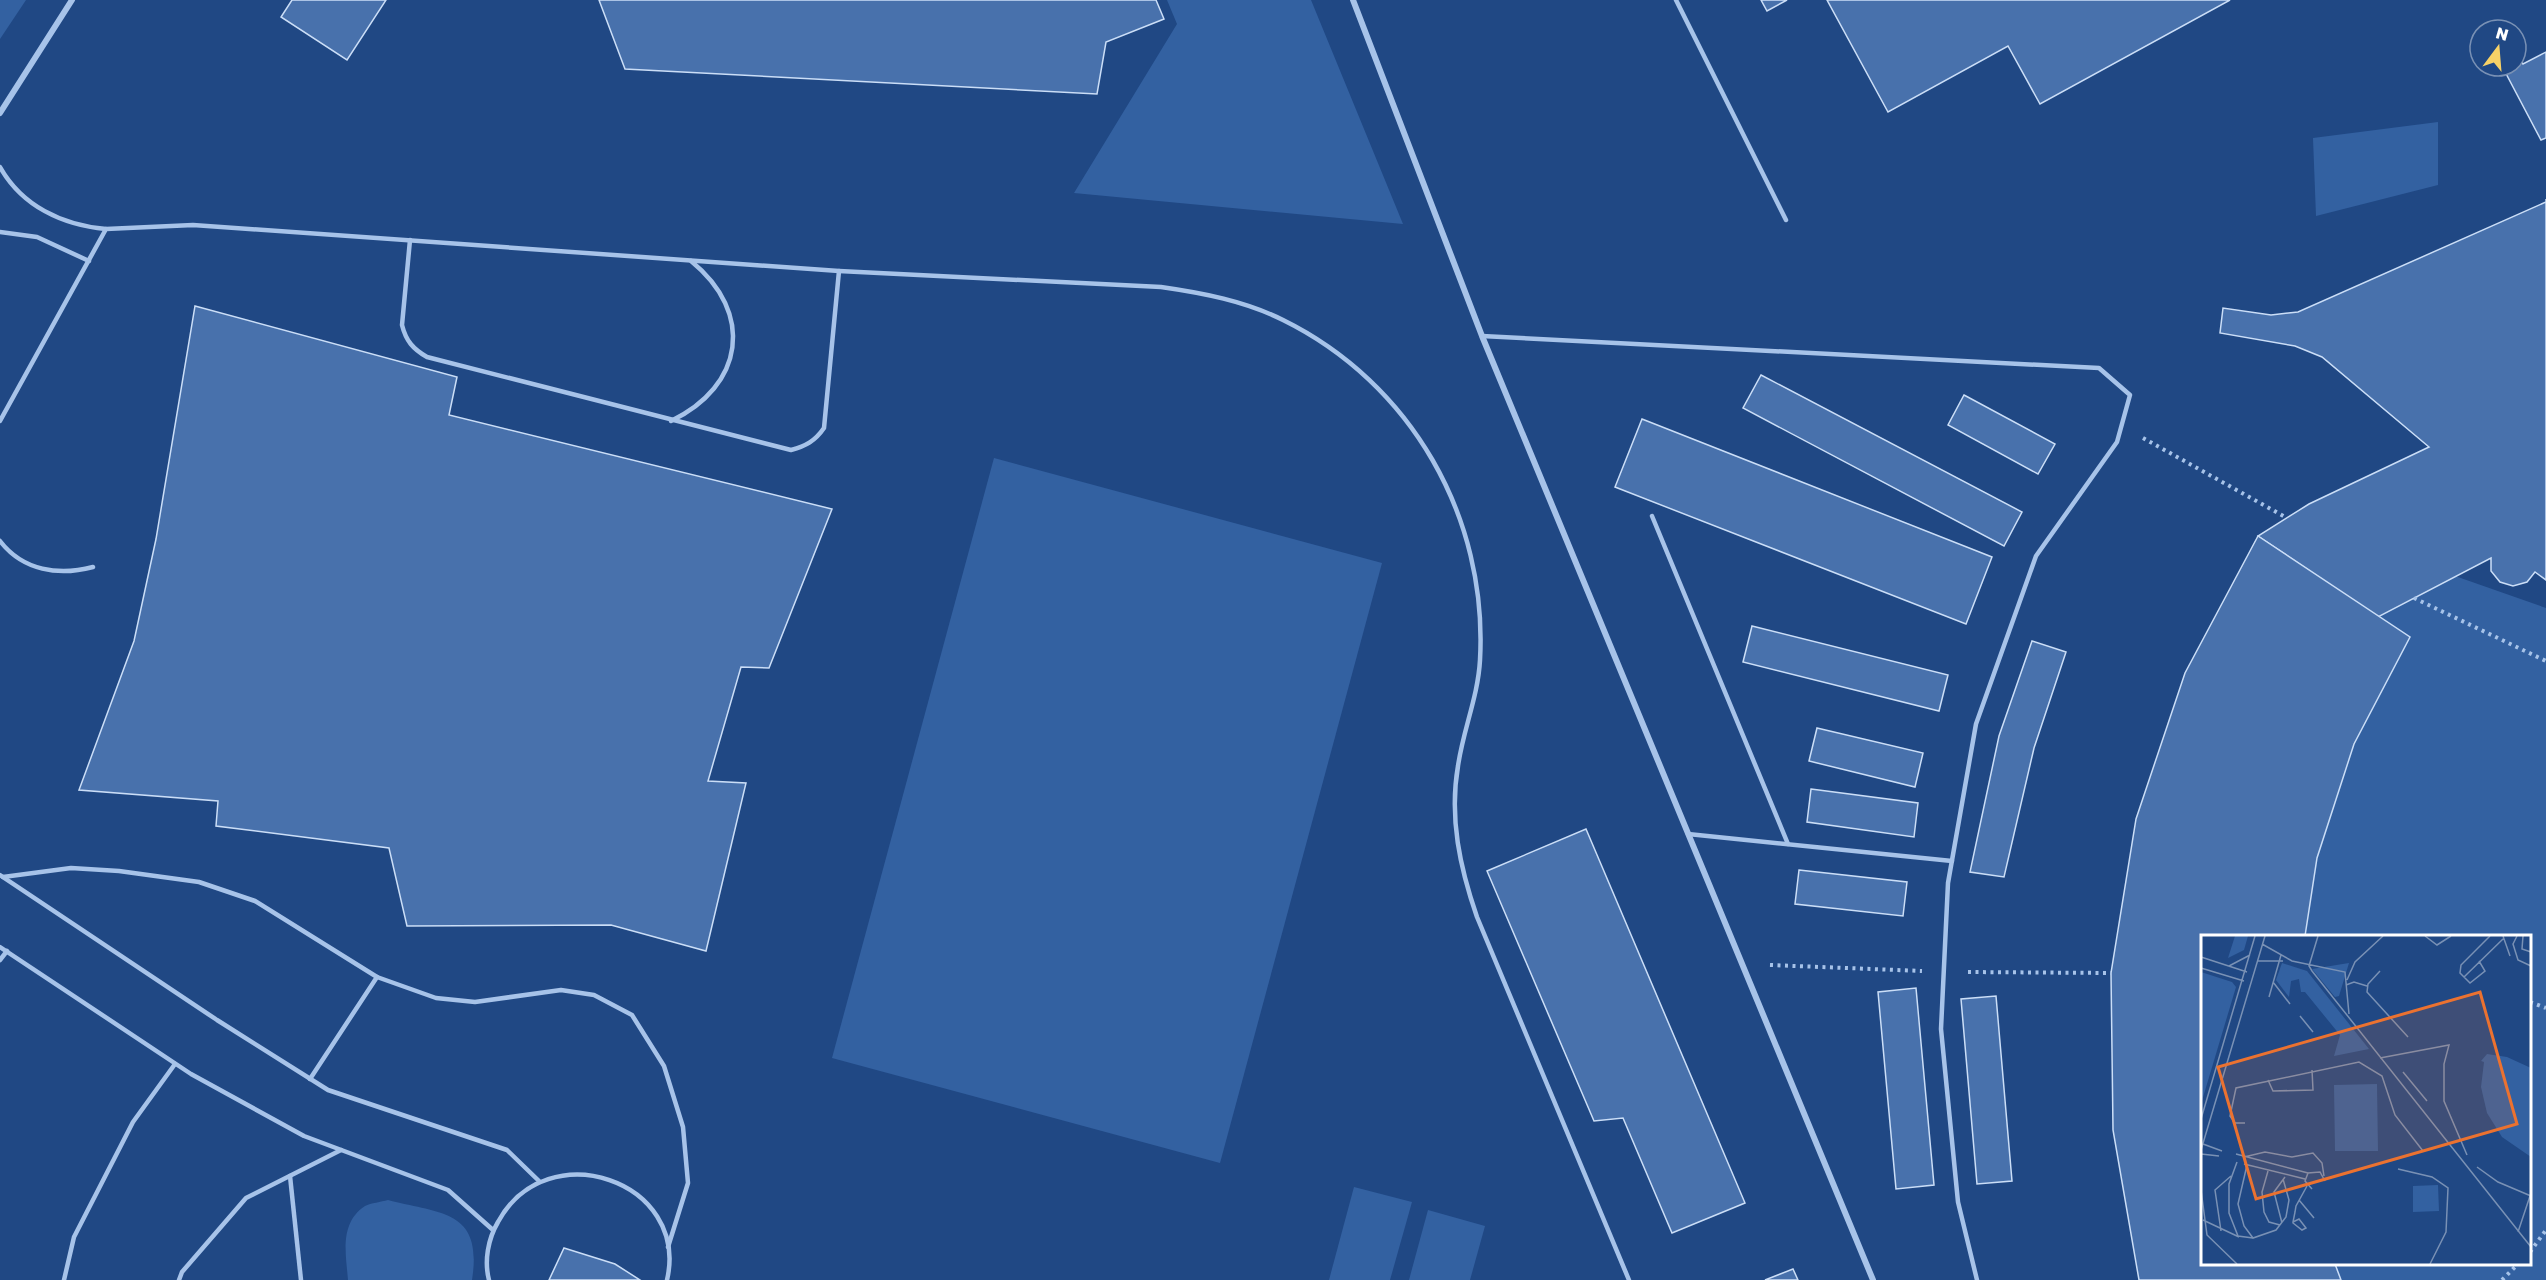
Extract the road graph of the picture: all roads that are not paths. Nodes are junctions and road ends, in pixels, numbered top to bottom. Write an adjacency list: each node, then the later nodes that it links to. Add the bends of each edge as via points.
1 (72, 0): 4 (street)
2 (1353, 0): 13 (street)
3 (1676, 0): 6 (lane)
4 (0, 113)
5 (0, 167): 7 (lane, via 28,202 78,226)
6 (1786, 220)
7 (106, 229): 9 (lane, via 193,225); 10 (lane)
8 (0, 232): 10 (lane, via 37,237)
9 (410, 240): 11 (lane); 15 (lane, via 402,326 415,350 427,357)
10 (89, 261): 14 (lane)
11 (691, 261): 12 (lane); 15 (lane, via 709,275 722,293 733,336 722,379 692,411)
12 (838, 271): 15 (lane, via 827,415 816,439 804,447 784,449); 39 (lane, via 1161,287 1203,293 1282,319 1319,340 1384,393 1411,425 1453,497 1467,537 1481,619 1480,661 1458,765 1454,804 1464,880)
13 (1482, 336): 19 (street); 21 (lane, via 2099,368 2130,395 2117,442 2036,556 1976,723)
14 (0, 421)
15 (671, 421)
16 (1652, 516): 20 (lane)
17 (0, 542): 18 (lane, via 21,561 38,568 75,572)
18 (93, 567)
19 (1688, 834): 20 (lane); 40 (street)
20 (1788, 844): 21 (lane)
21 (1952, 861): 41 (lane, via 1941,1029 1958,1202)
22 (2, 876): 26 (lane, via 71,868 199,882 255,901); 28 (lane)
23 (0, 947): 24 (lane)
24 (7, 951): 25 (lane); 27 (lane)
25 (0, 960)
26 (377, 977): 28 (lane); 33 (lane, via 436,998 475,1002 561,990 594,995 632,1015 664,1066 683,1127 688,1183)
27 (176, 1064): 29 (lane, via 304,1136); 34 (lane, via 133,1122 74,1237)
28 (310, 1079): 31 (lane, via 328,1090 507,1150)
29 (342, 1150): 30 (lane); 32 (lane, via 448,1190)
30 (290, 1176): 35 (lane, via 246,1198); 36 (lane)
31 (539, 1181): 32 (lane, via 504,1210); 33 (lane, via 567,1173 597,1174 624,1185 646,1203 660,1223)
32 (493, 1230): 37 (lane, via 488,1252)
33 (668, 1247): 38 (lane)
34 (64, 1280)
35 (179, 1280)
36 (301, 1280)
37 (489, 1280)
38 (667, 1280)
39 (1629, 1280)
40 (1873, 1280)
41 (1977, 1280)

